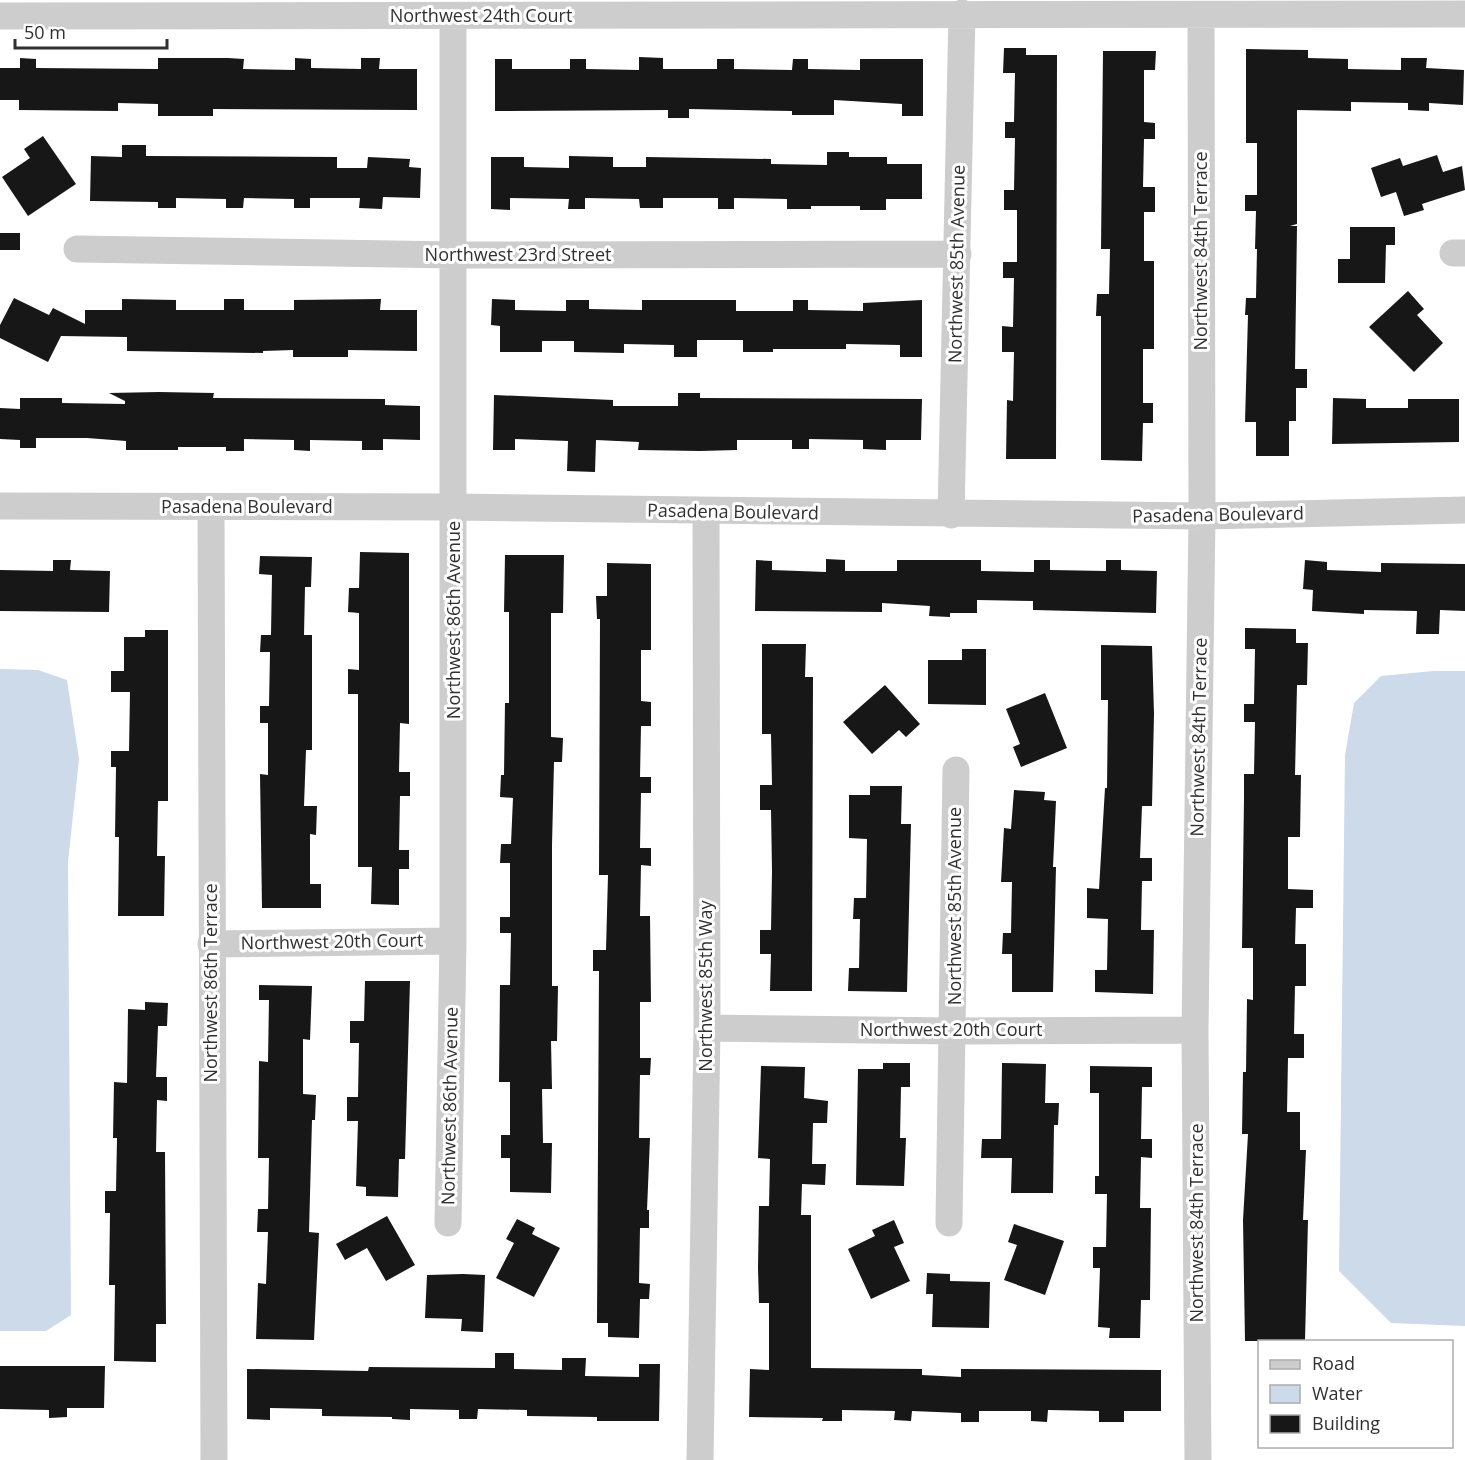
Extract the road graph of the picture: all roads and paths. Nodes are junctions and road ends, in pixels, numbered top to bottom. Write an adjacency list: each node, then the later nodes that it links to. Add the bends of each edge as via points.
1 (962, 13): 3 (street, Northwest 24th Court); 5 (street, Northwest 24th Court); 7 (street, Northwest 85th Avenue)
2 (1465, 14): 3 (street, Northwest 24th Court)
3 (1201, 15): 15 (street, Northwest 84th Terrace)
4 (0, 16): 5 (street, Northwest 24th Court)
5 (453, 17): 8 (street, Northwest 86th Avenue)
6 (77, 249): 8 (street, Northwest 23rd Street)
7 (958, 254): 8 (street, Northwest 23rd Street); 14 (street, Northwest 85th Avenue)
8 (454, 255): 11 (street, Northwest 86th Avenue)
9 (0, 506): 10 (street, Pasadena Boulevard)
10 (211, 507): 11 (street, Pasadena Boulevard); 18 (street, Northwest 86th Terrace)
11 (455, 507): 13 (street, Pasadena Boulevard); 17 (street, Northwest 86th Avenue)
12 (1465, 510): 15 (street, Pasadena Boulevard)
13 (706, 512): 14 (street, Pasadena Boulevard); 19 (street, Northwest 85th Way)
14 (951, 515): 15 (street, Pasadena Boulevard)
15 (1202, 516): 20 (street, Northwest 84th Terrace)
16 (956, 770): 21 (street, Northwest 85th Avenue)
17 (453, 941): 18 (street, Northwest 20th Court); 22 (street, Northwest 86th Avenue)
18 (211, 944): 24 (street, Northwest 86th Terrace)
19 (707, 1028): 21 (street, Northwest 20th Court); 25 (street, Northwest 85th Way)
20 (1195, 1030): 21 (street, Northwest 20th Court); 26 (street, Northwest 84th Terrace)
21 (954, 1031): 23 (street, Northwest 85th Avenue)
22 (448, 1223)
23 (950, 1223)
24 (214, 1460)
25 (700, 1460)
26 (1198, 1460)

